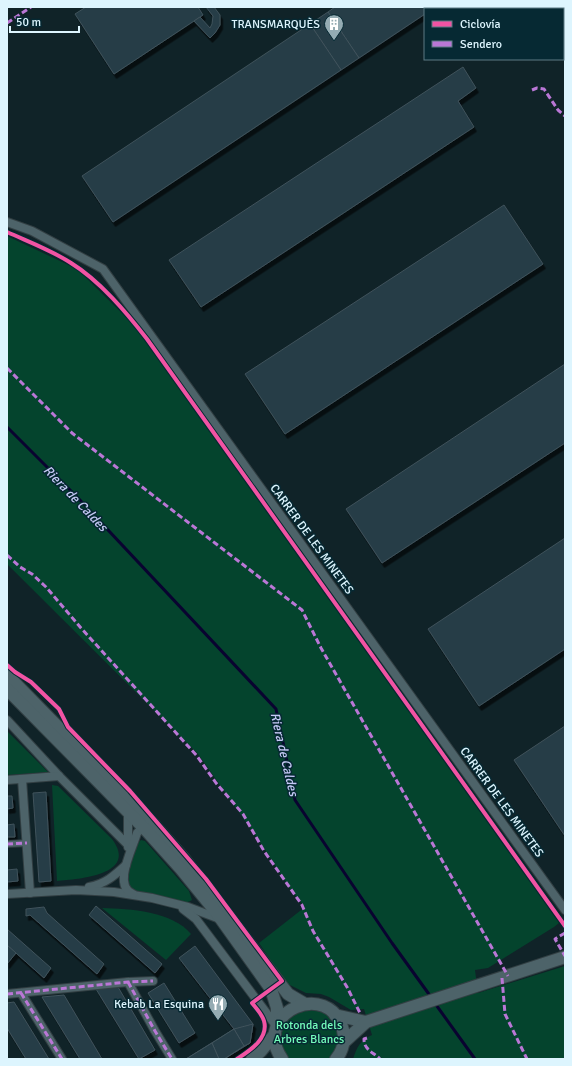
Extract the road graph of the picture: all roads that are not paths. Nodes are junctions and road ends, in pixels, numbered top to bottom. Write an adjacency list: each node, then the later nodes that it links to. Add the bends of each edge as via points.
1 (7, 222): 21 (street, CARRER DE LES MINETES, via 32,231 103,269)
2 (7, 675): 13 (main road)
3 (7, 690): 8 (main road)
4 (7, 720): 5 (street)
5 (59, 776): 6 (street); 12 (street)
6 (22, 779): 7 (street); 10 (street)
7 (7, 780)
8 (128, 812): 9 (main road); 12 (street)
9 (143, 829): 13 (street, via 150,830 174,854); 14 (street, via 137,833); 22 (main road, via 181,869)
10 (27, 843): 11 (street); 17 (street)
11 (7, 844)
12 (128, 845): 14 (street)
13 (185, 860): 15 (main road)
14 (127, 863): 16 (street, via 100,885); 19 (street, via 123,876 124,884 128,893)
15 (200, 879): 22 (street, via 201,887 212,900); 28 (main road, via 279,984 288,994)
16 (76, 890): 17 (street); 19 (street, via 100,890)
17 (30, 893): 18 (street)
18 (7, 894)
19 (135, 895): 20 (street)
20 (171, 904): 22 (street); 31 (street, via 196,918)
21 (565, 910)
22 (218, 916): 31 (main road, via 271,989 277,1008)
23 (565, 957): 30 (main road)
24 (153, 981): 25 (street)
25 (128, 982): 27 (street); 34 (street)
26 (7, 994): 27 (street)
27 (21, 994): 33 (street)
28 (305, 1004): 29 (main road, via 324,1007); 31 (main road, via 296,1006 281,1018)
29 (335, 1015): 30 (main road); 32 (main road, via 344,1037)
30 (366, 1022): 32 (main road)
31 (276, 1031): 35 (main road); 36 (main road, via 276,1048)
32 (341, 1052)
33 (62, 1059)
34 (172, 1059)
35 (252, 1059)
36 (282, 1059)

